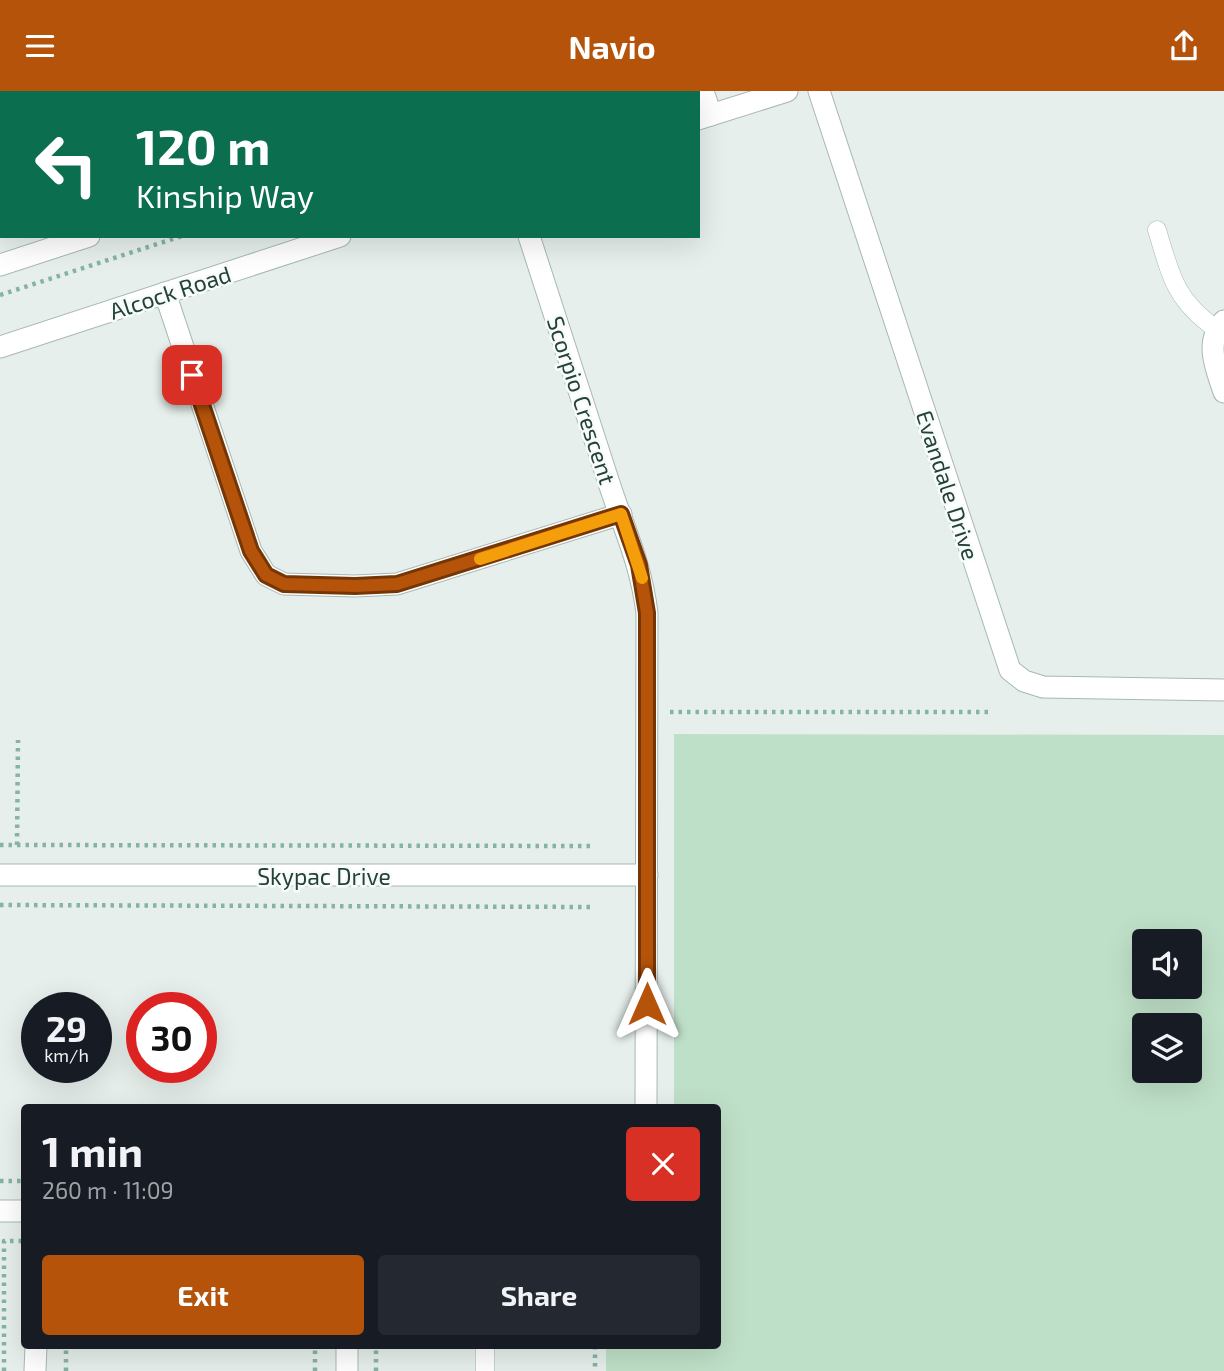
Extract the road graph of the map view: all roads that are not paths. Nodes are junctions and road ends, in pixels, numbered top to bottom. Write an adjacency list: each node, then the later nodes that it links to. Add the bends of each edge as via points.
1 (703, 91): 4 (street)
2 (787, 91): 4 (street)
3 (819, 91): 15 (street, Evandale Drive, via 1010,670 1043,688)
4 (705, 117)
5 (1157, 230): 11 (lane, via 1175,286 1195,314)
6 (83, 238): 9 (street)
7 (334, 238): 10 (street, Alcock Road)
8 (530, 238): 14 (street, Scorpio Crescent)
9 (0, 265)
10 (165, 293): 12 (street, Alcock Road); 14 (street, via 251,551 274,580 294,585 397,584)
11 (1220, 325): 13 (street, via 1212,346)
12 (0, 347)
13 (1224, 392)
14 (621, 514): 17 (street, Scorpio Crescent, via 639,565 647,613)
15 (1224, 690)
16 (0, 875): 17 (street, Skypac Drive)
17 (647, 875): 18 (street, Scorpio Crescent)
18 (646, 1104)
19 (0, 1211): 20 (street)
20 (21, 1211)
21 (36, 1349): 24 (street)
22 (347, 1349): 25 (street)
23 (485, 1349): 26 (lane)
24 (36, 1371)
25 (347, 1371)
26 (485, 1371)

